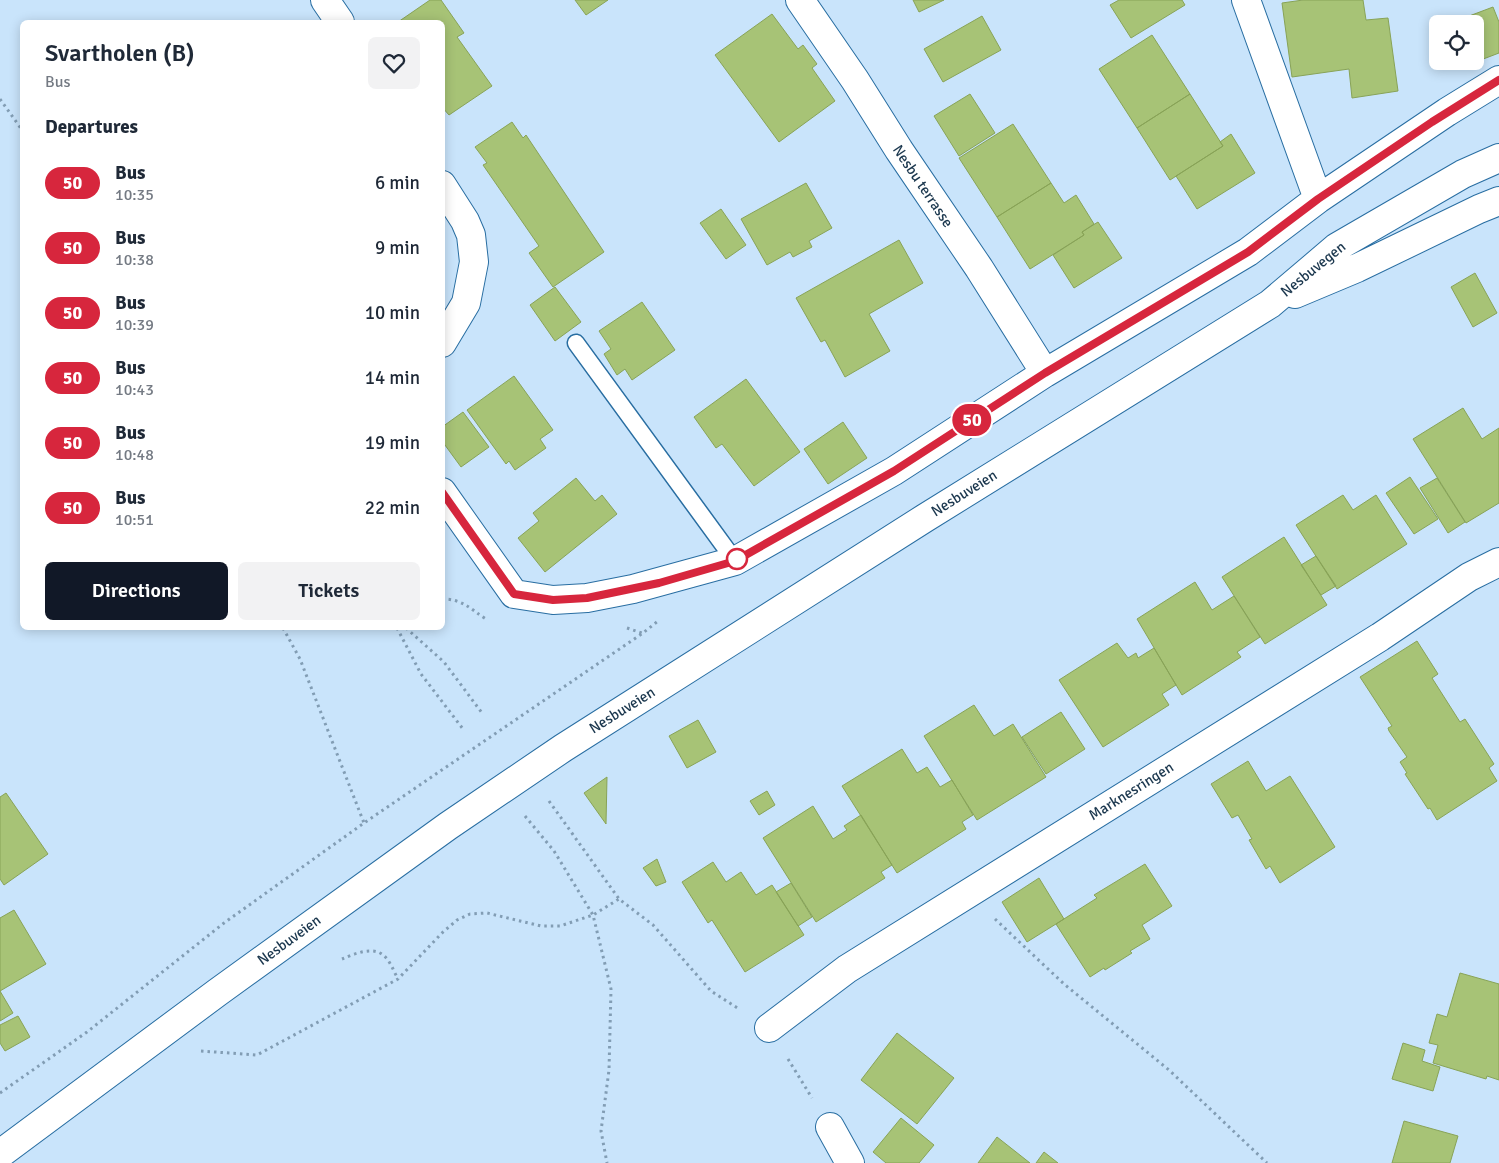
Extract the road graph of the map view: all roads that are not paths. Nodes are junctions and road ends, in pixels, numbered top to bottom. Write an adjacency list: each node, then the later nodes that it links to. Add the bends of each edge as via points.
1 (325, 0): 4 (street)
2 (800, 0): 13 (street, Nesbu terrasse)
3 (1246, 0): 8 (street)
4 (339, 20)
5 (1499, 80): 8 (street)
6 (1499, 158): 10 (street, Nesbuvegen, via 1463,174 1337,247)
7 (445, 190): 11 (street, via 471,235 474,262 466,304)
8 (1318, 199): 13 (street, via 1248,252)
9 (1499, 201): 10 (street, Nesbuvegen, via 1357,268)
10 (1270, 304): 19 (street, Nesbuveien, via 916,523 562,748 440,831)
11 (445, 338)
12 (576, 343): 15 (lane)
13 (1045, 373): 15 (street, via 894,471)
14 (445, 496): 15 (street, via 514,594 553,600 587,598)
15 (735, 561)
16 (1499, 562): 17 (street, Marknesringen, via 1469,577 1380,637 847,969)
17 (769, 1028)
18 (830, 1127): 20 (street)
19 (0, 1154)
20 (850, 1163)

